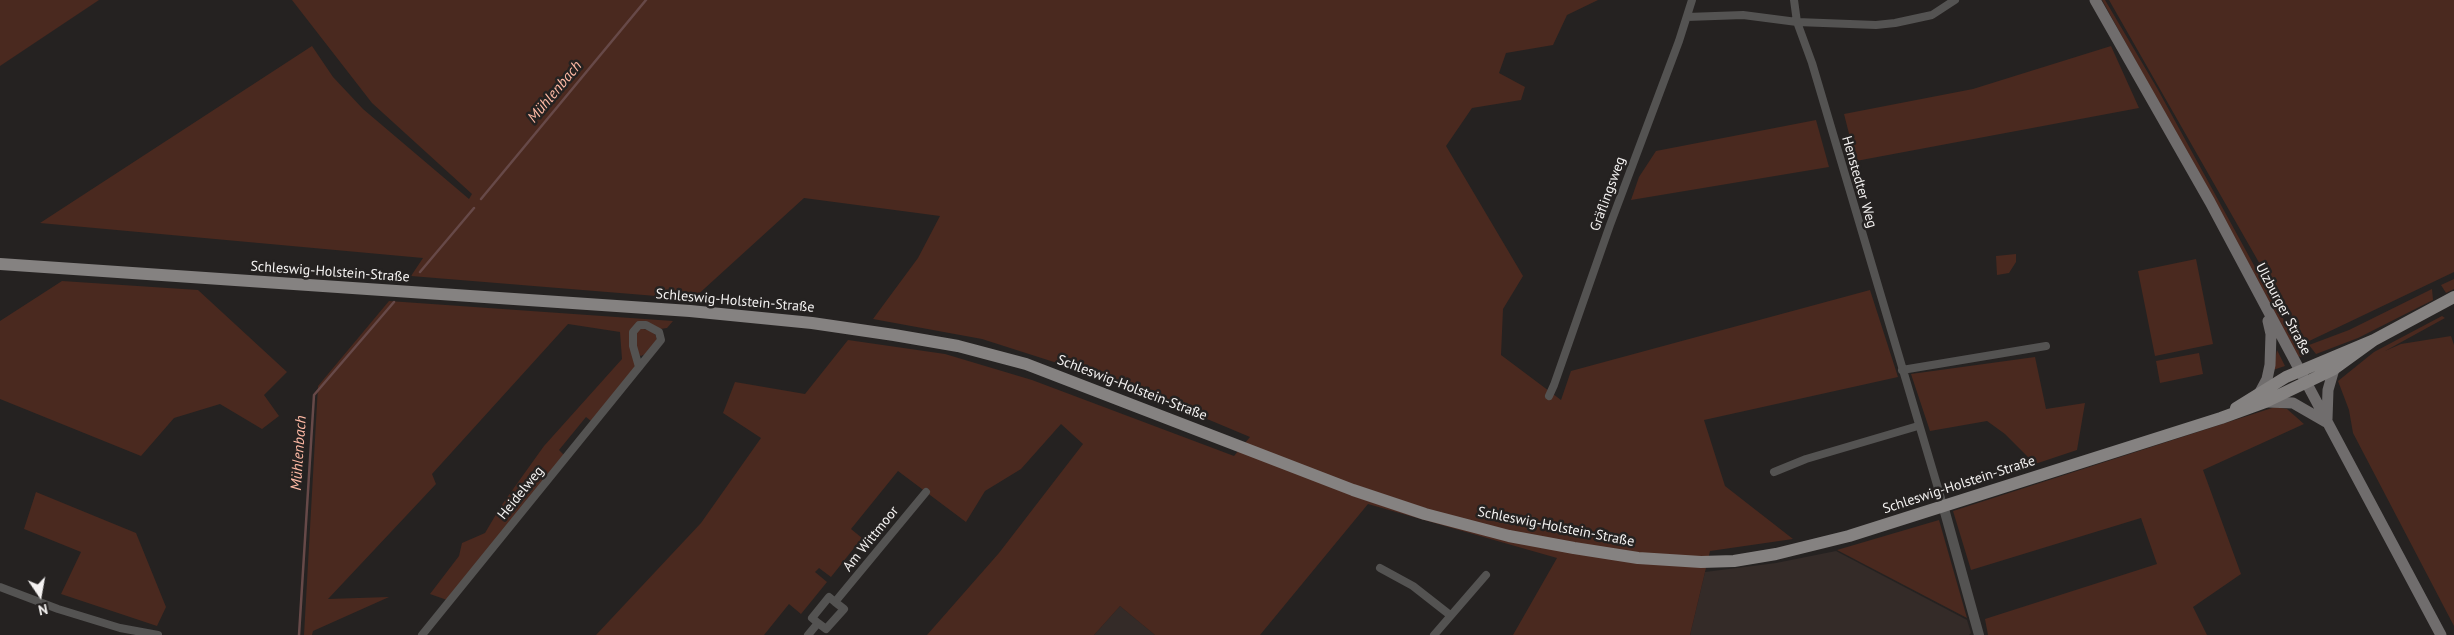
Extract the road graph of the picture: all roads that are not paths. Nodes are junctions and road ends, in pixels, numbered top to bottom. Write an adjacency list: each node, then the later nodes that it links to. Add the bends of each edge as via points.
1 (1692, 0): 5 (street, Gräflingsweg)
2 (1794, 0): 6 (street, Henstedter Weg)
3 (1955, 0): 6 (street, via 1932,15 1895,23)
4 (2095, 0): 9 (main road, Ulzburger Straße, via 2210,202)
5 (1687, 17): 6 (street, via 1743,15); 17 (street, Gräflingsweg)
6 (1797, 22): 14 (street, Henstedter Weg, via 1812,63)
7 (0, 264): 23 (main road, Schleswig-Holstein-Straße, via 690,311 812,323 922,339 1026,364 1353,490 1425,514 1509,536 1638,558 1701,562 1734,561 1776,554 1849,536)
8 (2454, 297): 10 (main road)
9 (2264, 305): 15 (main road, Ulzburger Straße); 18 (main road, via 2271,334 2271,352)
10 (2374, 340): 13 (main road, Schleswig-Holstein-Straße); 15 (main road, Schleswig-Holstein-Straße)
11 (2046, 346): 14 (street)
12 (639, 367): 12 (street, Heidelweg, via 661,340 659,332 646,325 639,325 633,332); 31 (street, Heidelweg)
13 (2334, 369): 16 (main road, Schleswig-Holstein-Straße); 19 (main road, via 2328,390)
14 (1902, 370): 20 (street, Henstedter Weg)
15 (2299, 371): 16 (main road, Ulzburger Straße); 18 (main road, Schleswig-Holstein-Straße)
16 (2306, 382): 18 (main road, Schleswig-Holstein-Straße); 19 (main road, Ulzburger Straße)
17 (1548, 396)
18 (2262, 397): 19 (main road, via 2293,403); 23 (main road, Schleswig-Holstein-Straße, via 2221,418)
19 (2328, 424): 35 (main road, Ulzburger Straße)
20 (1918, 426): 21 (street, via 1806,459); 23 (street, Henstedter Weg)
21 (1774, 472)
22 (926, 492): 27 (street, Am Wittmoor)
23 (1943, 505): 34 (street)
24 (1380, 568): 28 (street, via 1413,586)
25 (1486, 574): 28 (street)
26 (0, 587): 30 (street, via 67,612 120,628)
27 (836, 602): 29 (street, Am Wittmoor, via 829,596 812,618); 29 (street, via 844,609 826,629)
28 (1450, 615): 33 (street)
29 (818, 623): 32 (street, Am Wittmoor)
30 (158, 635)
31 (422, 635)
32 (808, 635)
33 (1434, 635)
34 (1979, 635)
35 (2441, 635)

